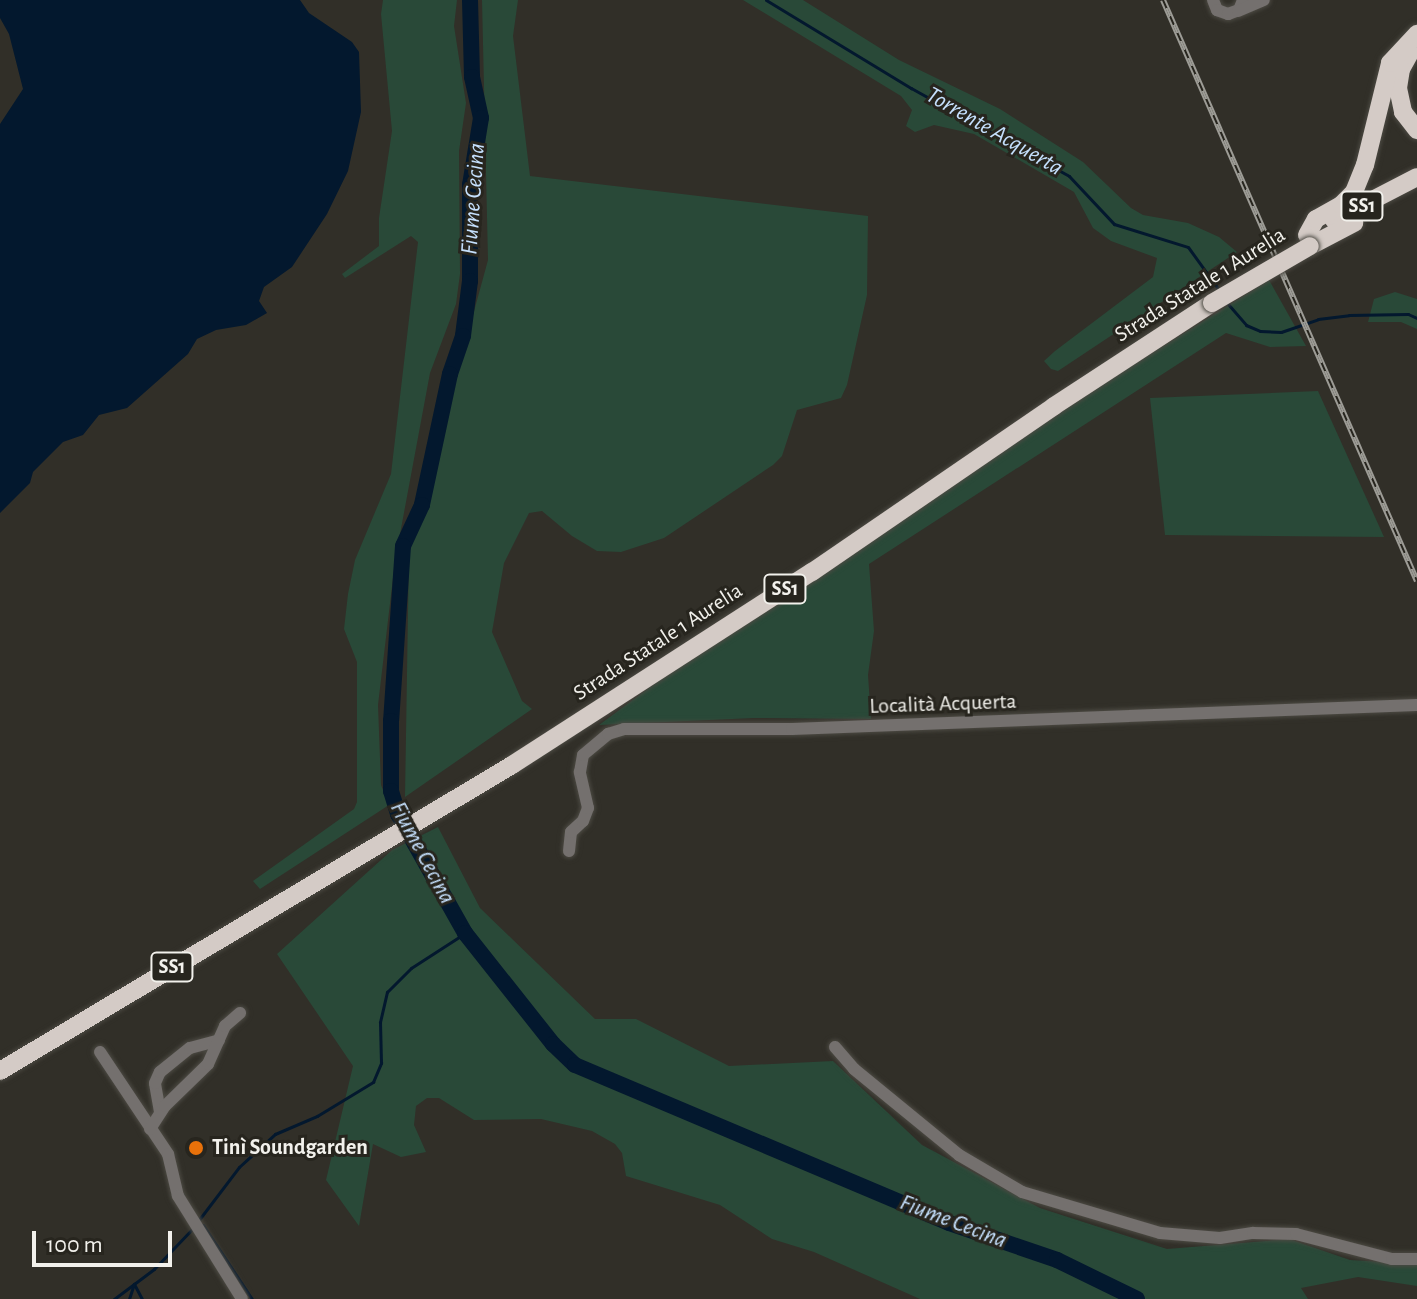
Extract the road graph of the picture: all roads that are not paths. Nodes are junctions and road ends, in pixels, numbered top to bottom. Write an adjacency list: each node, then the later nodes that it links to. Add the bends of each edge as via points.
1 (1243, 0): 4 (street)
2 (1264, 0): 4 (street)
3 (1212, 1): 4 (street, via 1220,12)
4 (1236, 12)
5 (1417, 34): 10 (highway, via 1390,63 1354,192 1316,219)
6 (1417, 46): 7 (highway, via 1404,62 1398,88 1403,112)
7 (1417, 130)
8 (1417, 177): 10 (highway, Strada Statale 1 Aurelia / SS1)
9 (1417, 191): 10 (highway, Strada Statale 1 Aurelia / SS1)
10 (1307, 239): 13 (highway, Strada Statale 1 Aurelia / SS1, bridge, via 1080,381 508,760)
11 (1417, 705): 12 (street, Località Acquerta, via 792,729 624,729 608,734 583,755 580,772 588,808 571,832)
12 (569, 851)
13 (343, 860): 18 (highway, Strada Statale 1 Aurelia / SS1); 19 (highway, Strada Statale 1 Aurelia / SS1)
14 (240, 1013): 15 (street, via 229,1020)
15 (219, 1040): 20 (street, via 208,1064); 20 (street, via 190,1048 160,1072 155,1083)
16 (835, 1047): 22 (street, via 854,1069 959,1155 1022,1192 1160,1233 1220,1238 1296,1234 1392,1259)
17 (100, 1052): 21 (street)
18 (0, 1057)
19 (0, 1071)
20 (160, 1112): 21 (street)
21 (150, 1129): 23 (street, via 172,1164 187,1212)
22 (1417, 1259)
23 (242, 1299)

